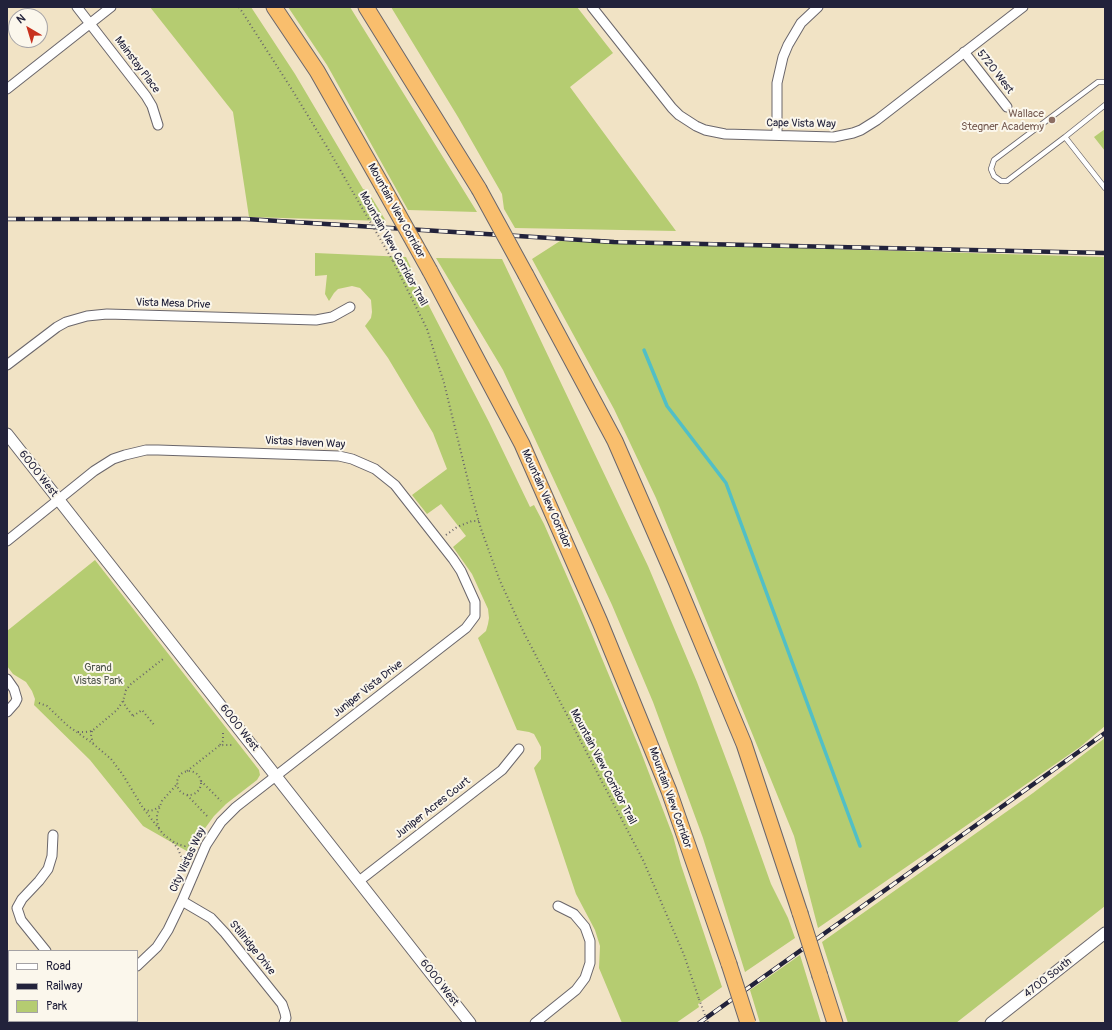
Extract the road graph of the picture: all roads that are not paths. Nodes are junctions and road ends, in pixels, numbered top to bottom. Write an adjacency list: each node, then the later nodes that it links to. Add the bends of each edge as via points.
1 (77, 7): 8 (street, Mainstay Place)
2 (111, 7): 8 (street)
3 (274, 7): 38 (highway, Mountain View Corridor, bridge, via 317,71 383,187 522,444 600,622 669,791)
4 (366, 7): 39 (highway, bridge, via 479,189 615,442 744,744)
5 (592, 7): 15 (street, Cape Vista Way, via 665,100 687,121 705,130 725,134)
6 (818, 7): 15 (street, via 801,23 783,57 777,83)
7 (1023, 7): 9 (street, Cape Vista Way)
8 (90, 24): 11 (street); 14 (street, Mainstay Place, via 146,96)
9 (964, 52): 13 (street, 5720 West); 15 (street, Cape Vista Way, via 862,130 834,137)
10 (1105, 82): 16 (lane, via 1098,82 994,160 991,169 994,176 1007,181)
11 (7, 89)
12 (1105, 105): 16 (lane)
13 (1007, 107)
14 (158, 125)
15 (776, 135)
16 (1065, 137): 17 (lane)
17 (1105, 188)
18 (350, 307): 19 (street, Vista Mesa Drive, via 332,317 316,320 107,314 86,316 57,327)
19 (7, 365)
20 (7, 434): 21 (street, 6000 West)
21 (59, 500): 22 (street, Vistas Haven Way); 23 (street, Vistas Haven Way, via 109,462 146,450 327,455 352,459 375,469 394,485 449,553 476,602); 27 (street, 6000 West)
22 (7, 541)
23 (473, 620): 27 (street, Juniper Vista Drive)
24 (7, 679): 25 (street, via 17,698)
25 (7, 712)
26 (519, 750): 29 (street, Juniper Acres Court, via 502,770)
27 (276, 776): 29 (street, 6000 West); 30 (street, City Vistas Way, via 221,822 206,845)
28 (52, 835): 33 (street, via 52,856 48,869 17,908 22,920)
29 (359, 881): 36 (street, 6000 West)
30 (182, 901): 34 (street, City Vistas Way, via 163,939); 35 (street, Stillridge Drive, via 211,918 225,933 282,1004 286,1018)
31 (558, 906): 37 (street, via 574,914 585,927 590,941 590,963 585,978 576,990)
32 (1105, 933): 40 (street, 4700 South)
33 (45, 950)
34 (138, 965)
35 (284, 1023)
36 (470, 1023)
37 (535, 1023)
38 (748, 1023)
39 (835, 1023)
40 (991, 1023)

